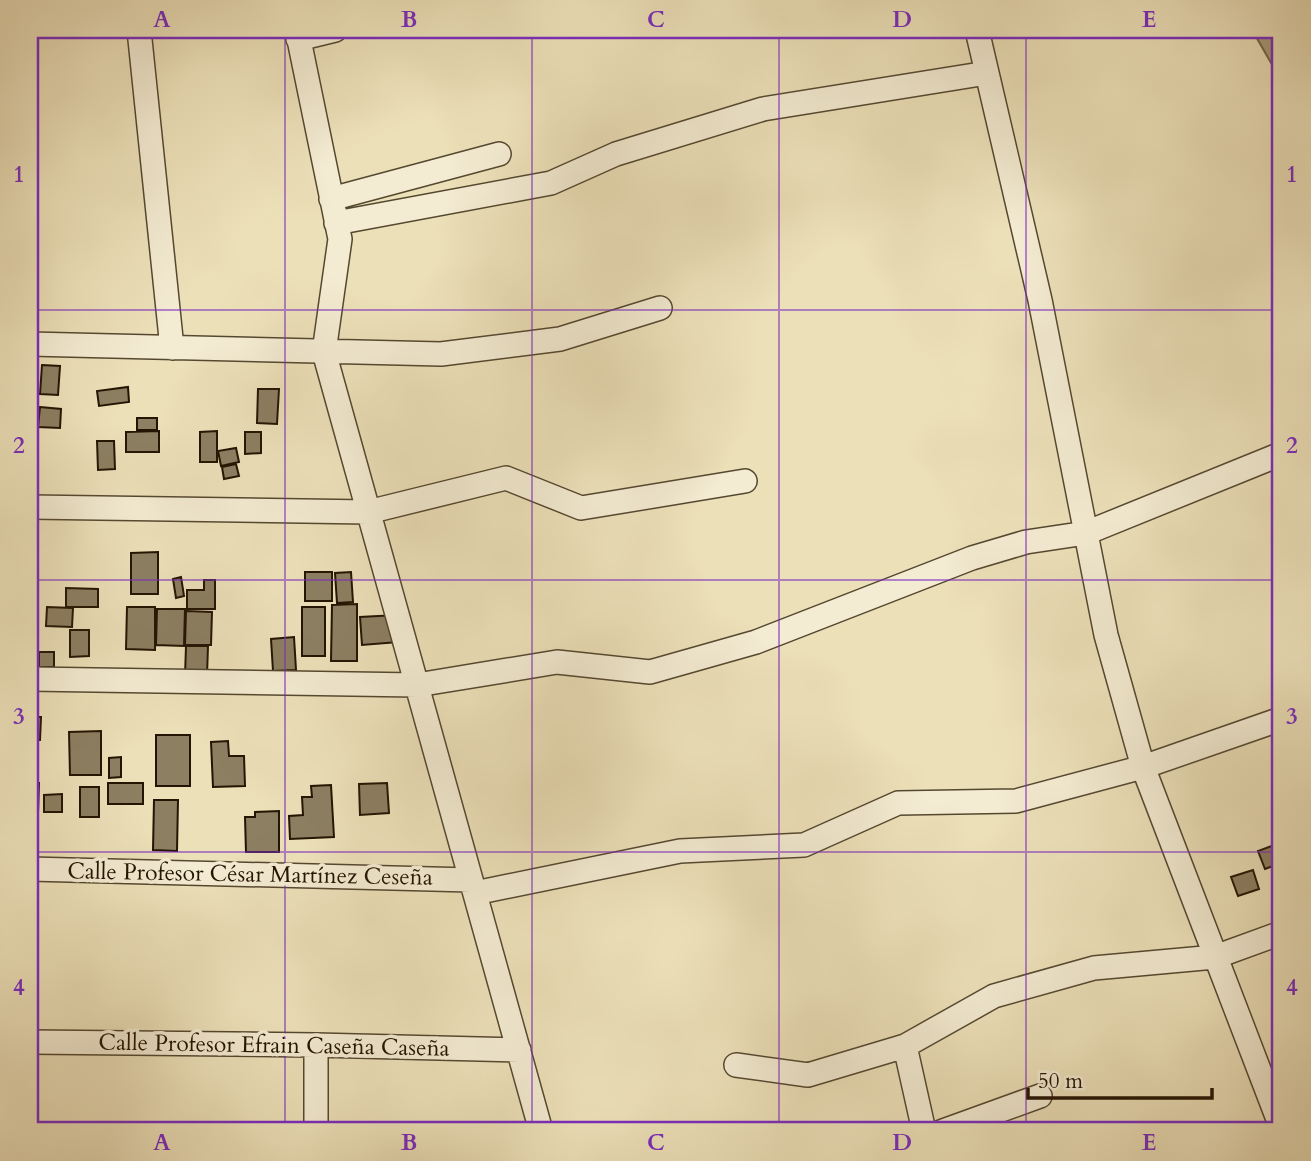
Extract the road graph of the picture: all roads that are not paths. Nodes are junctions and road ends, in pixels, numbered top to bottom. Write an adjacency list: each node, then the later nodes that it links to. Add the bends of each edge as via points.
1 (139, 30): 11 (street)
2 (335, 30): 4 (street)
3 (977, 30): 5 (street)
4 (298, 34): 7 (street)
5 (987, 73): 8 (street, via 763,109 616,155 551,183); 17 (street, via 1040,300)
6 (499, 154): 7 (street)
7 (331, 199): 8 (street)
8 (336, 223): 12 (street, via 340,239)
9 (660, 307): 12 (street, via 561,339 441,354)
10 (30, 344): 11 (street)
11 (172, 348): 12 (street)
12 (324, 352): 16 (street)
13 (1281, 454): 17 (street)
14 (745, 481): 16 (street, via 582,508 506,478)
15 (30, 508): 16 (street)
16 (368, 512): 19 (street)
17 (1086, 533): 19 (street, via 1026,541 972,558 756,642 650,672 557,662); 21 (street, via 1106,635)
18 (30, 679): 19 (street)
19 (417, 685): 23 (street)
20 (1281, 719): 21 (street, Calle Profesor César Martínez Ceseña)
21 (1143, 768): 23 (street, Calle Profesor César Martínez Ceseña, via 1016,801 898,803 804,845 680,851); 25 (street)
22 (30, 869): 23 (street, Calle Profesor César Martínez Ceseña)
23 (473, 886): 29 (street)
24 (1281, 933): 25 (street)
25 (1215, 957): 28 (street, via 1094,968 1056,978 995,996); 32 (street)
26 (30, 1042): 27 (street, Calle Profesor Efrain Caseña Caseña)
27 (316, 1045): 29 (street, Calle Profesor Efrain Caseña Caseña); 33 (street)
28 (905, 1046): 30 (street, via 808,1075); 35 (street)
29 (519, 1050): 34 (street)
30 (736, 1065)
31 (1040, 1096): 36 (street)
32 (1281, 1127)
33 (316, 1131)
34 (541, 1131)
35 (923, 1131)
36 (943, 1131)

